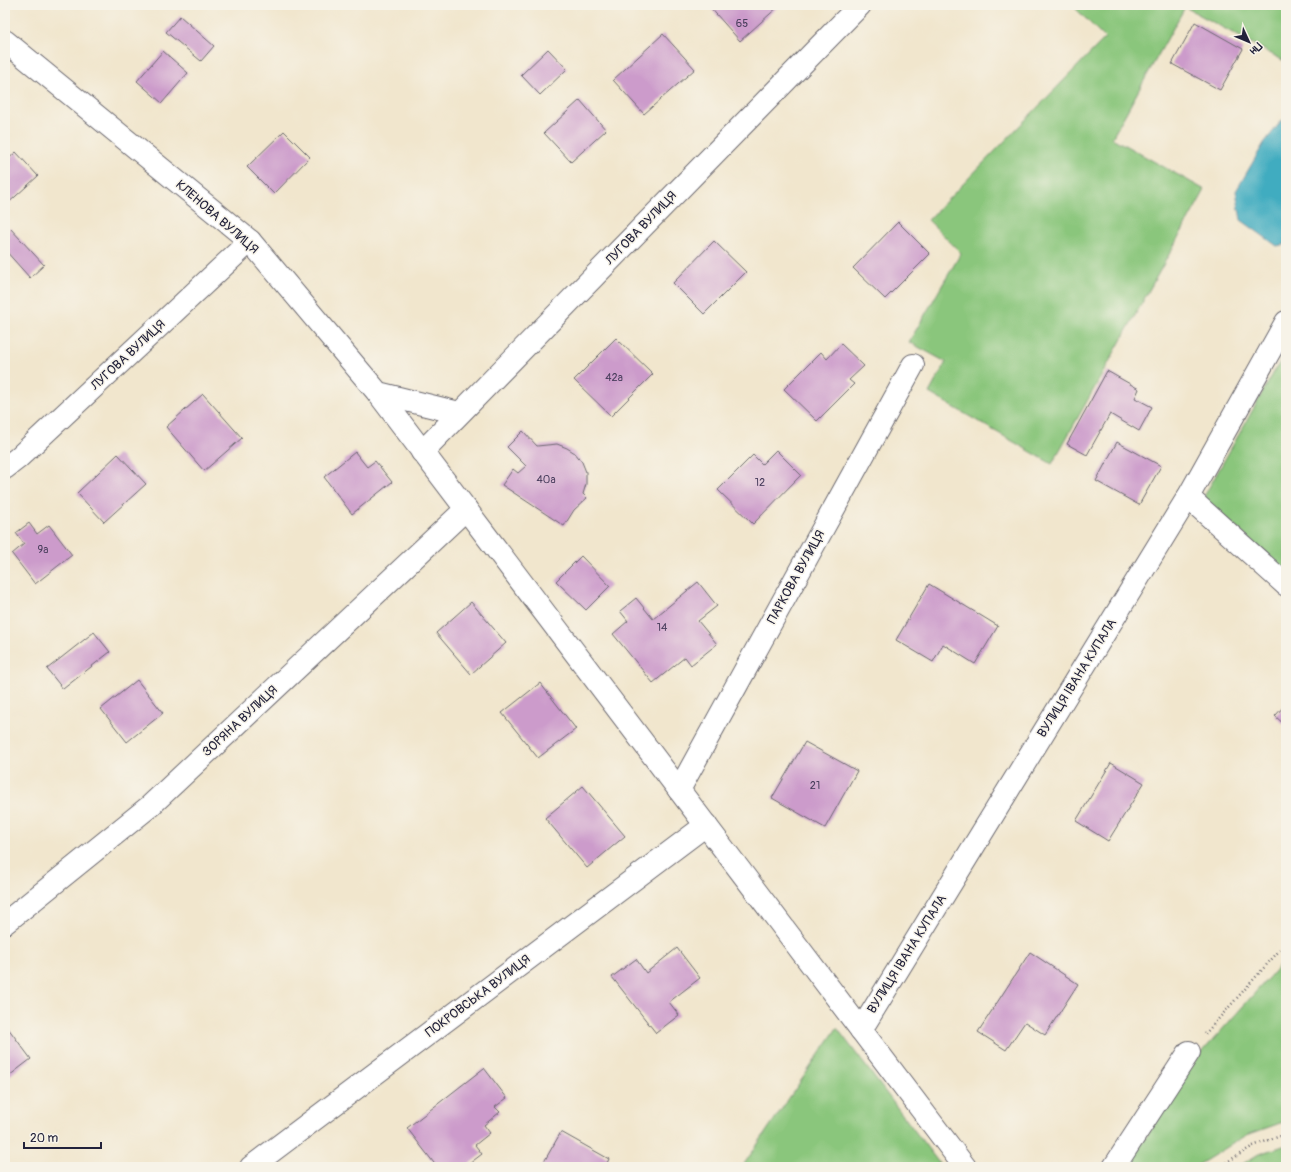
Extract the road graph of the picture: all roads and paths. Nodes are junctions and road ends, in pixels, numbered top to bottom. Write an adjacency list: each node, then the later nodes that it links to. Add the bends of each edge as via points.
1 (860, 5): 7 (street, ЛУГОВА ВУЛИЦЯ)
2 (5, 41): 3 (street, КЛЕНОВА ВУЛИЦЯ)
3 (250, 242): 6 (street, КЛЕНОВА ВУЛИЦЯ); 9 (street, ЛУГОВА ВУЛИЦЯ)
4 (1286, 322): 10 (street, ВУЛИЦЯ ІВАНА КУПАЛА)
5 (913, 365): 13 (street, ПАРКОВА ВУЛИЦЯ)
6 (378, 393): 7 (street); 8 (street, КЛЕНОВА ВУЛИЦЯ)
7 (459, 414): 8 (street, ЛУГОВА ВУЛИЦЯ)
8 (422, 452): 11 (street, КЛЕНОВА ВУЛИЦЯ)
9 (5, 468)
10 (1188, 497): 12 (street); 17 (street, ВУЛИЦЯ ІВАНА КУПАЛА)
11 (466, 509): 13 (street, КЛЕНОВА ВУЛИЦЯ); 15 (street, ЗОРЯНА ВУЛИЦЯ, via 150,806)
12 (1286, 585)
13 (679, 790): 14 (street, КЛЕНОВА ВУЛИЦЯ)
14 (706, 825): 17 (street, КЛЕНОВА ВУЛИЦЯ); 20 (street, ПОКРОВСЬКА ВУЛИЦЯ)
15 (5, 923)
16 (1286, 943): 18 (path)
17 (861, 1030): 21 (street, КЛЕНОВА ВУЛИЦЯ)
18 (1189, 1052): 22 (street)
19 (1286, 1134): 23 (path, via 1253,1146)
20 (251, 1167)
21 (965, 1167)
22 (1114, 1167)
23 (1219, 1167)

